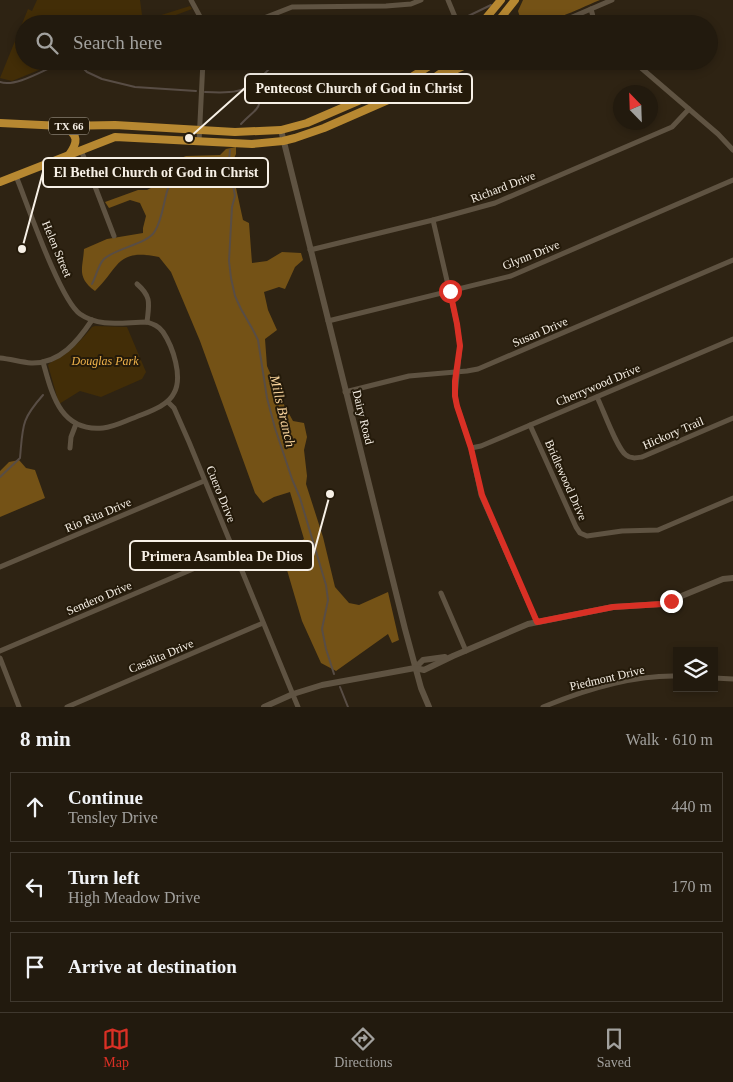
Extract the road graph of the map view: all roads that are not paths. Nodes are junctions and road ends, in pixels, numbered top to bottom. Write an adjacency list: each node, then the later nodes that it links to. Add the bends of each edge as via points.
1 (191, 0): 9 (street)
2 (421, 0): 7 (street, via 386,6)
3 (448, 0): 11 (street)
4 (501, 0): 12 (main road)
5 (515, 0): 13 (main road)
6 (612, 0): 8 (street)
7 (361, 3): 10 (street, via 292,7)
8 (591, 9): 14 (street); 15 (street)
9 (199, 15)
10 (272, 15)
11 (454, 15)
12 (488, 15)
13 (503, 15)
14 (577, 15)
15 (593, 15)
16 (203, 70): 25 (street)
17 (422, 70): 26 (main road, TX 66, via 407,80 307,123)
18 (444, 70): 21 (main road, TX 66)
19 (454, 70): 21 (main road)
20 (643, 70): 22 (street)
21 (419, 86): 27 (main road, TX 66, via 324,128)
22 (689, 109): 30 (street); 35 (street, Richard Drive, via 672,127 495,202)
23 (0, 123): 24 (main road, TX 66)
24 (62, 126): 25 (main road, TX 66, via 97,124); 31 (main road, via 76,139)
25 (199, 130): 26 (main road, TX 66); 28 (street)
26 (281, 130): 27 (street, Dairy Road)
27 (283, 141): 28 (main road, TX 66, via 254,144); 37 (street, Dairy Road)
28 (198, 142): 29 (main road, TX 66, via 111,138)
29 (81, 150): 31 (main road, TX 66); 36 (street)
30 (733, 150)
31 (68, 155): 32 (main road, TX 66)
32 (16, 176): 34 (main road, TX 66); 41 (street, Helen Street, via 69,303)
33 (733, 180): 40 (street, Glynn Drive, via 511,276)
34 (0, 182)
35 (433, 220): 37 (street, Richard Drive); 40 (street)
36 (114, 236)
37 (310, 250): 42 (street, Dairy Road)
38 (733, 260): 47 (street, Susan Drive, via 478,369)
39 (137, 284): 43 (street, via 149,300)
40 (450, 291): 42 (street, Glynn Drive); 47 (street, via 460,346)
41 (92, 320): 43 (street, via 120,324); 46 (street, via 69,349)
42 (328, 321): 48 (street, Dairy Road)
43 (147, 322): 50 (street, via 162,331 179,372 175,393)
44 (733, 339): 49 (street, Cherrywood Drive)
45 (0, 358): 46 (street)
46 (43, 362): 52 (street, via 58,406 64,416)
47 (456, 372): 48 (street, Susan Drive, via 409,376); 55 (street, via 455,396)
48 (345, 392): 67 (street, Dairy Road)
49 (597, 396): 51 (street, Hickory Trail, via 621,449 628,457 634,458); 53 (street, Cherrywood Drive)
50 (168, 402): 52 (street, via 112,426 95,428); 56 (street, Cuero Drive, via 174,408)
51 (733, 418)
52 (76, 424): 54 (street)
53 (530, 425): 55 (street, Cherrywood Drive); 57 (street, Bridlewood Drive, via 576,527 587,536 658,530)
54 (70, 448)
55 (471, 448): 62 (street, via 482,495)
56 (204, 481): 58 (street, Cuero Drive); 59 (street, Rio Rita Drive)
57 (733, 498)
58 (233, 552): 63 (street, Cuero Drive); 64 (street, Sendero Drive)
59 (0, 567)
60 (733, 578): 62 (street, via 662,604 613,607)
61 (441, 593): 65 (street)
62 (537, 622): 65 (street)
63 (263, 623): 71 (street, Cuero Drive); 73 (street, Casalita Drive)
64 (0, 651)
65 (466, 651): 67 (street, via 424,670)
66 (0, 658): 72 (street)
67 (415, 668): 71 (street, via 337,681); 76 (street, Dairy Road)
68 (673, 676): 77 (street, Piedmont Drive, via 629,681)
69 (718, 678): 70 (street)
70 (733, 679)
71 (293, 694): 74 (street); 75 (street, Cuero Drive)
72 (19, 707)
73 (67, 707)
74 (264, 707)
75 (298, 707)
76 (429, 707)
77 (543, 707)

